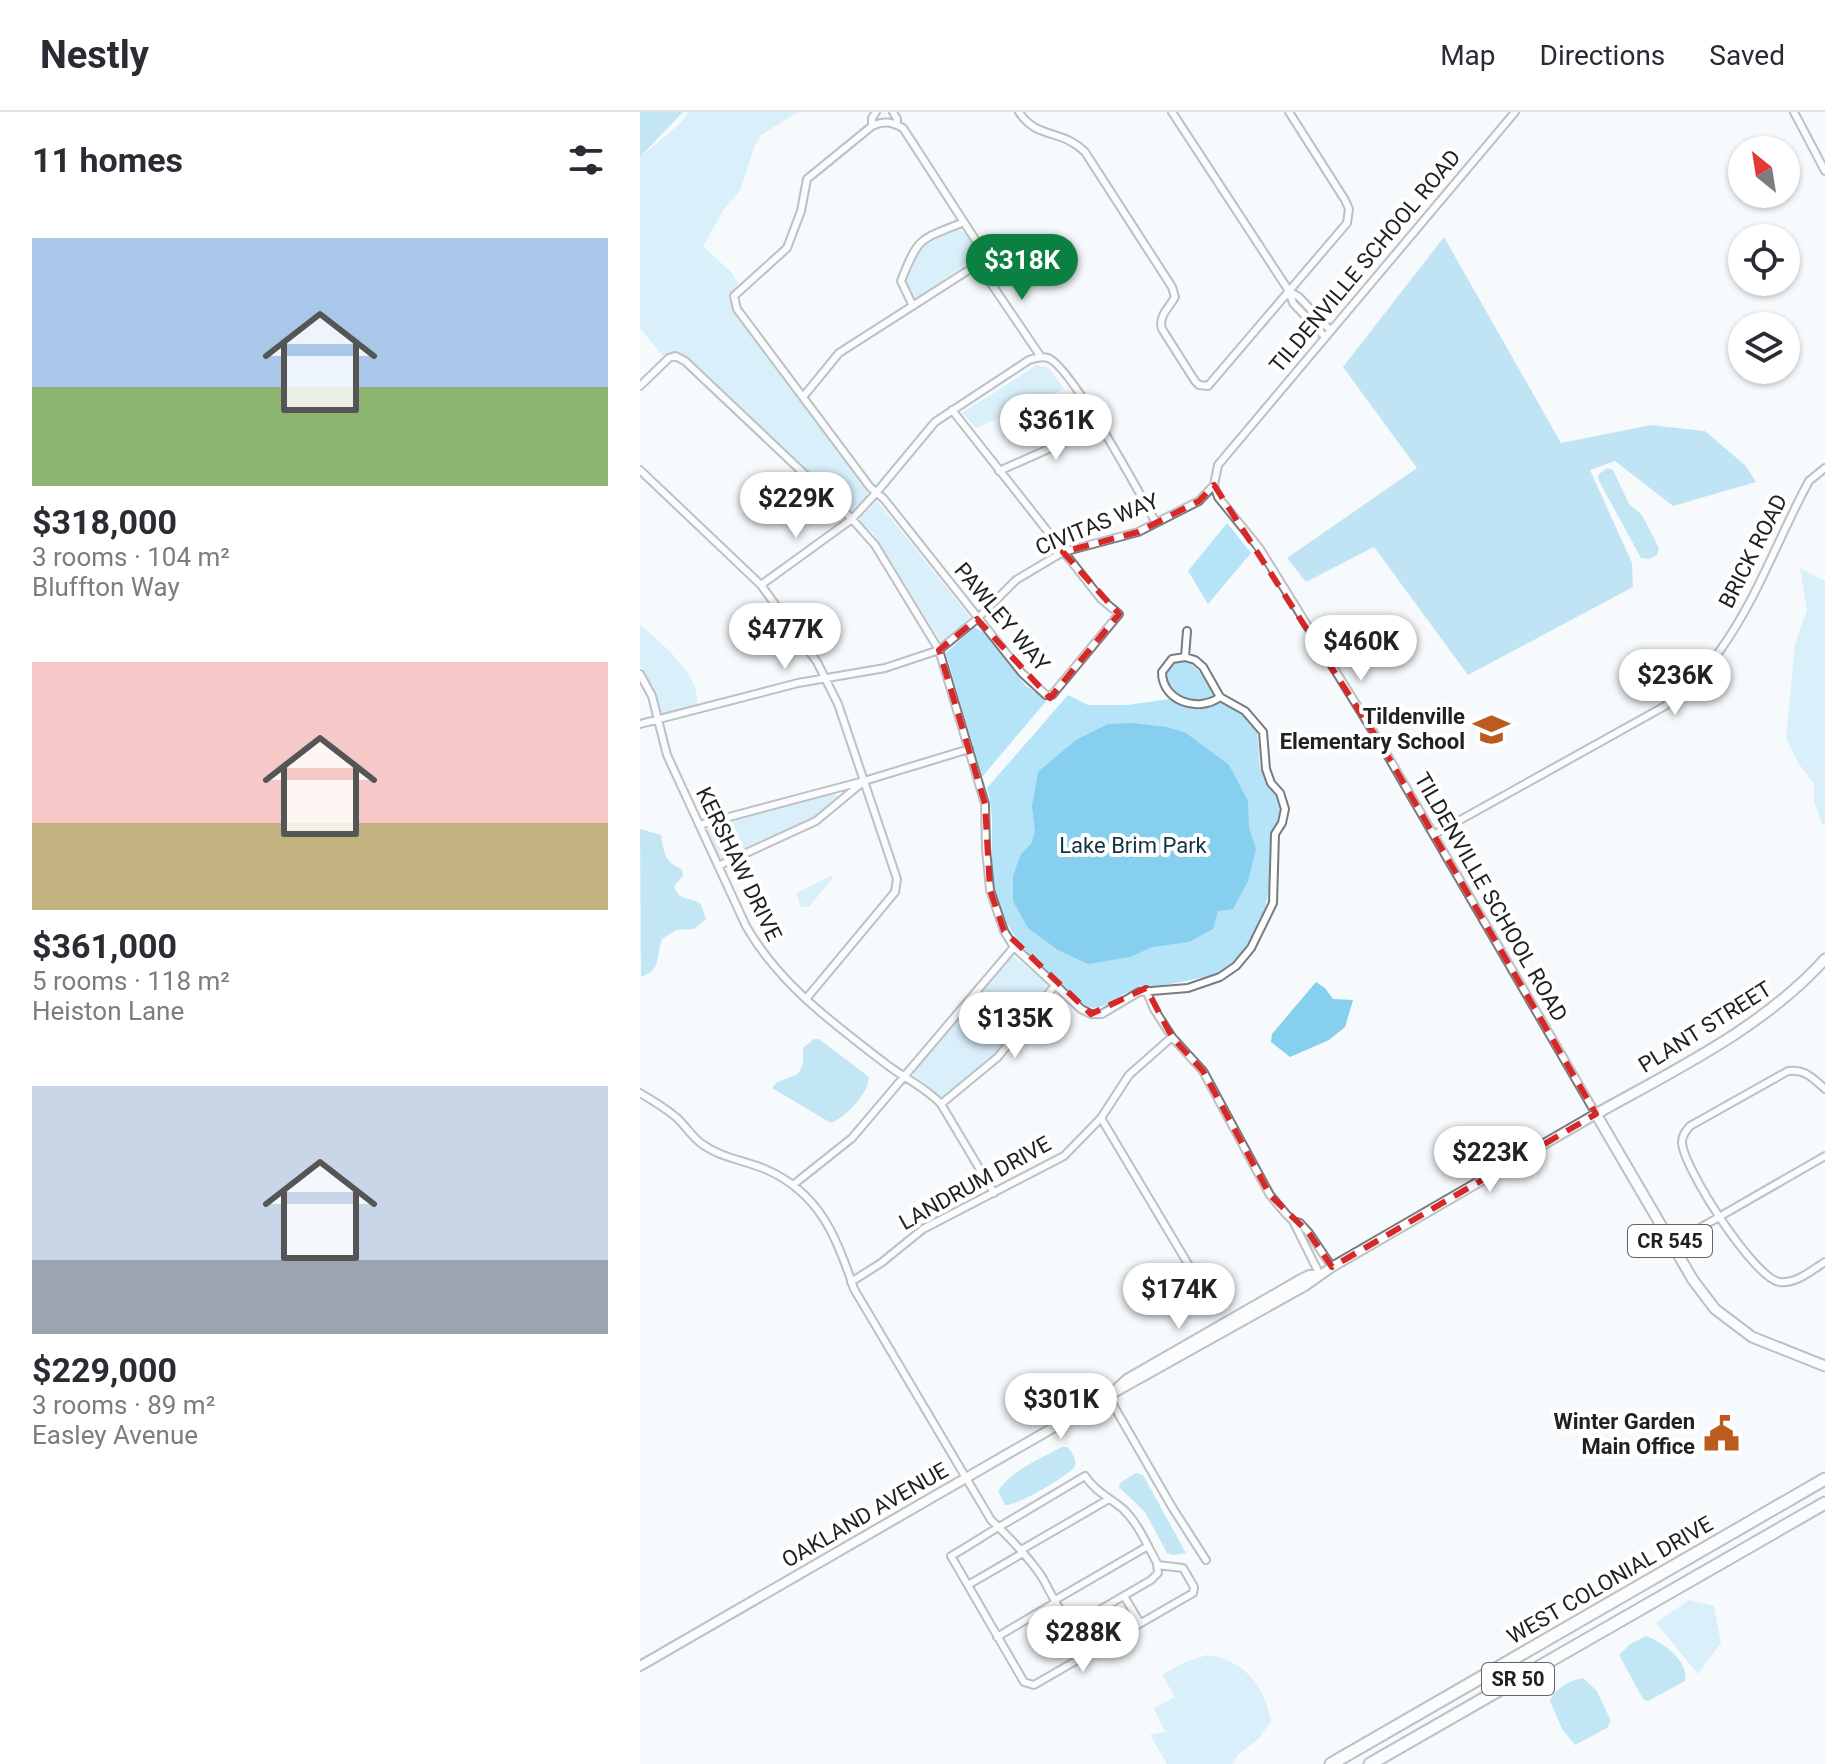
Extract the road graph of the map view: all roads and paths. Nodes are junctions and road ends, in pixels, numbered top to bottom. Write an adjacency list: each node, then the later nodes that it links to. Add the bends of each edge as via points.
1 (876, 112): 9 (street)
2 (893, 112): 8 (street)
3 (1019, 112): 13 (street, via 1035,129 1062,135 1085,152 1172,287 1175,297 1160,323 1199,385 1214,380)
4 (1172, 112): 13 (street)
5 (1289, 112): 13 (street, via 1349,209 1347,223)
6 (1515, 112): 15 (street, TILDENVILLE SCHOOL ROAD)
7 (1794, 112): 10 (street)
8 (897, 125): 9 (street, via 882,121); 11 (street)
9 (872, 126): 19 (street, PAWLEY WAY, via 807,179 787,248 734,296 733,302)
10 (1825, 171)
11 (964, 222): 12 (street, via 980,247); 14 (street, via 935,232 914,247 901,281)
12 (978, 264): 14 (street); 17 (street)
13 (1289, 291): 15 (street); 16 (street, via 1293,303)
14 (913, 306): 19 (street, via 839,353)
15 (1330, 330): 16 (street, TILDENVILLE SCHOOL ROAD)
16 (1325, 337): 25 (street, TILDENVILLE SCHOOL ROAD, via 1218,465)
17 (1041, 357): 20 (street); 21 (street, via 1060,367)
18 (640, 386): 27 (street, via 669,358 685,361)
19 (803, 397): 26 (street, PAWLEY WAY)
20 (952, 410): 24 (street, PAWLEY WAY); 26 (street, via 935,422)
21 (1100, 426): 24 (street); 28 (street)
22 (1825, 468): 43 (street, BRICK ROAD, via 1809,481 1720,651 1690,683 1665,706)
23 (640, 470): 30 (street)
24 (999, 471): 29 (street, PAWLEY WAY)
25 (1214, 485): 28 (street, CIVITAS WAY, via 1199,501); 43 (street, TILDENVILLE SCHOOL ROAD, via 1260,549)
26 (876, 493): 27 (street); 31 (street, PAWLEY WAY)
27 (852, 519): 30 (street); 33 (street, via 875,545)
28 (1155, 521): 29 (street, CIVITAS WAY, via 1138,532)
29 (1063, 552): 31 (street, CIVITAS WAY, via 1016,580); 31 (street, PAWLEY WAY, via 1119,614 1052,695 1031,683)
30 (761, 585): 36 (street)
31 (977, 619): 33 (street, CIVITAS WAY)
32 (1187, 631): 34 (street)
33 (939, 650): 36 (street, CIVITAS WAY, via 885,668); 40 (street)
34 (1185, 657): 37 (street, via 1203,667); 37 (street, via 1166,664 1162,675 1167,690 1189,704)
35 (640, 674): 38 (street, KERSHAW DRIVE)
36 (826, 679): 38 (street, CIVITAS WAY); 41 (street)
37 (1220, 697): 48 (street, via 1245,711 1263,732 1266,769 1285,809 1275,834 1273,903 1251,948 1220,977 1188,988)
38 (658, 720): 39 (street, CIVITAS WAY); 42 (street, KERSHAW DRIVE, via 667,755)
39 (640, 724)
40 (969, 749): 41 (street); 45 (street, via 987,813 990,890)
41 (864, 781): 42 (street); 44 (street, via 816,821); 49 (street, via 898,886)
42 (699, 825): 44 (street, KERSHAW DRIVE)
43 (1435, 834): 56 (street, TILDENVILLE SCHOOL ROAD)
44 (718, 866): 49 (street, KERSHAW DRIVE, via 762,953)
45 (1014, 947): 47 (street); 51 (street)
46 (1825, 959): 56 (main road, PLANT STREET, via 1768,1013)
47 (1056, 984): 48 (street, via 1091,1014 1102,1014); 55 (street, via 998,1057)
48 (1146, 990): 50 (street)
49 (806, 999): 51 (street, KERSHAW DRIVE)
50 (1172, 1037): 57 (street, LANDRUM DRIVE, via 1129,1075); 62 (street, via 1203,1071 1270,1195)
51 (903, 1075): 55 (street); 59 (street, via 852,1138)
52 (1825, 1089): 61 (street, via 1810,1075 1788,1071 1683,1134 1685,1154)
53 (642, 1094): 54 (street); 59 (street, via 702,1144)
54 (640, 1104)
55 (941, 1104): 60 (street)
56 (1596, 1114): 63 (main road, TILDENVILLE SCHOOL ROAD / CR 545); 65 (street, OAKLAND AVENUE)
57 (1101, 1118): 60 (street, LANDRUM DRIVE, via 1064,1156); 66 (street)
58 (1825, 1156): 61 (street)
59 (793, 1185): 68 (street, via 832,1230)
60 (994, 1193): 68 (street, LANDRUM DRIVE, via 923,1229)
61 (1720, 1218): 63 (street); 64 (street, via 1748,1258 1778,1283 1792,1282)
62 (1293, 1221): 65 (street, via 1309,1233); 67 (street)
63 (1672, 1244): 69 (main road, TILDENVILLE SCHOOL ROAD / CR 545, via 1704,1296 1736,1328)
64 (1825, 1262)
65 (1332, 1267): 67 (street, OAKLAND AVENUE)
66 (1191, 1269)
67 (1320, 1275): 70 (street, OAKLAND AVENUE)
68 (851, 1282): 71 (street)
69 (1825, 1366)
70 (1108, 1396): 71 (street, OAKLAND AVENUE); 78 (street)
71 (967, 1477): 75 (street); 85 (street, OAKLAND AVENUE)
72 (1825, 1479): 86 (highway, WEST COLONIAL DRIVE / SR 50)
73 (1109, 1499): 75 (street, via 1085,1476); 76 (street); 77 (street)
74 (1825, 1503): 87 (highway, WEST COLONIAL DRIVE / SR 50)
75 (998, 1527): 77 (street); 80 (street, via 951,1556)
76 (1148, 1546): 79 (street); 82 (street)
77 (1022, 1552): 80 (street); 82 (street)
78 (1206, 1560)
79 (1157, 1565): 81 (street, via 1151,1580); 83 (street, via 1183,1568 1193,1593)
80 (968, 1585): 84 (street)
81 (1124, 1596): 82 (street, via 1076,1621 1068,1620); 83 (street)
82 (1055, 1601): 84 (street)
83 (1140, 1623): 84 (street, via 1034,1685 1024,1682)
84 (997, 1637)
85 (640, 1666)
86 (1472, 1682): 87 (street); 88 (highway, WEST COLONIAL DRIVE / SR 50)
87 (1482, 1699): 89 (highway, WEST COLONIAL DRIVE / SR 50)
88 (1331, 1764)
89 (1370, 1764)

